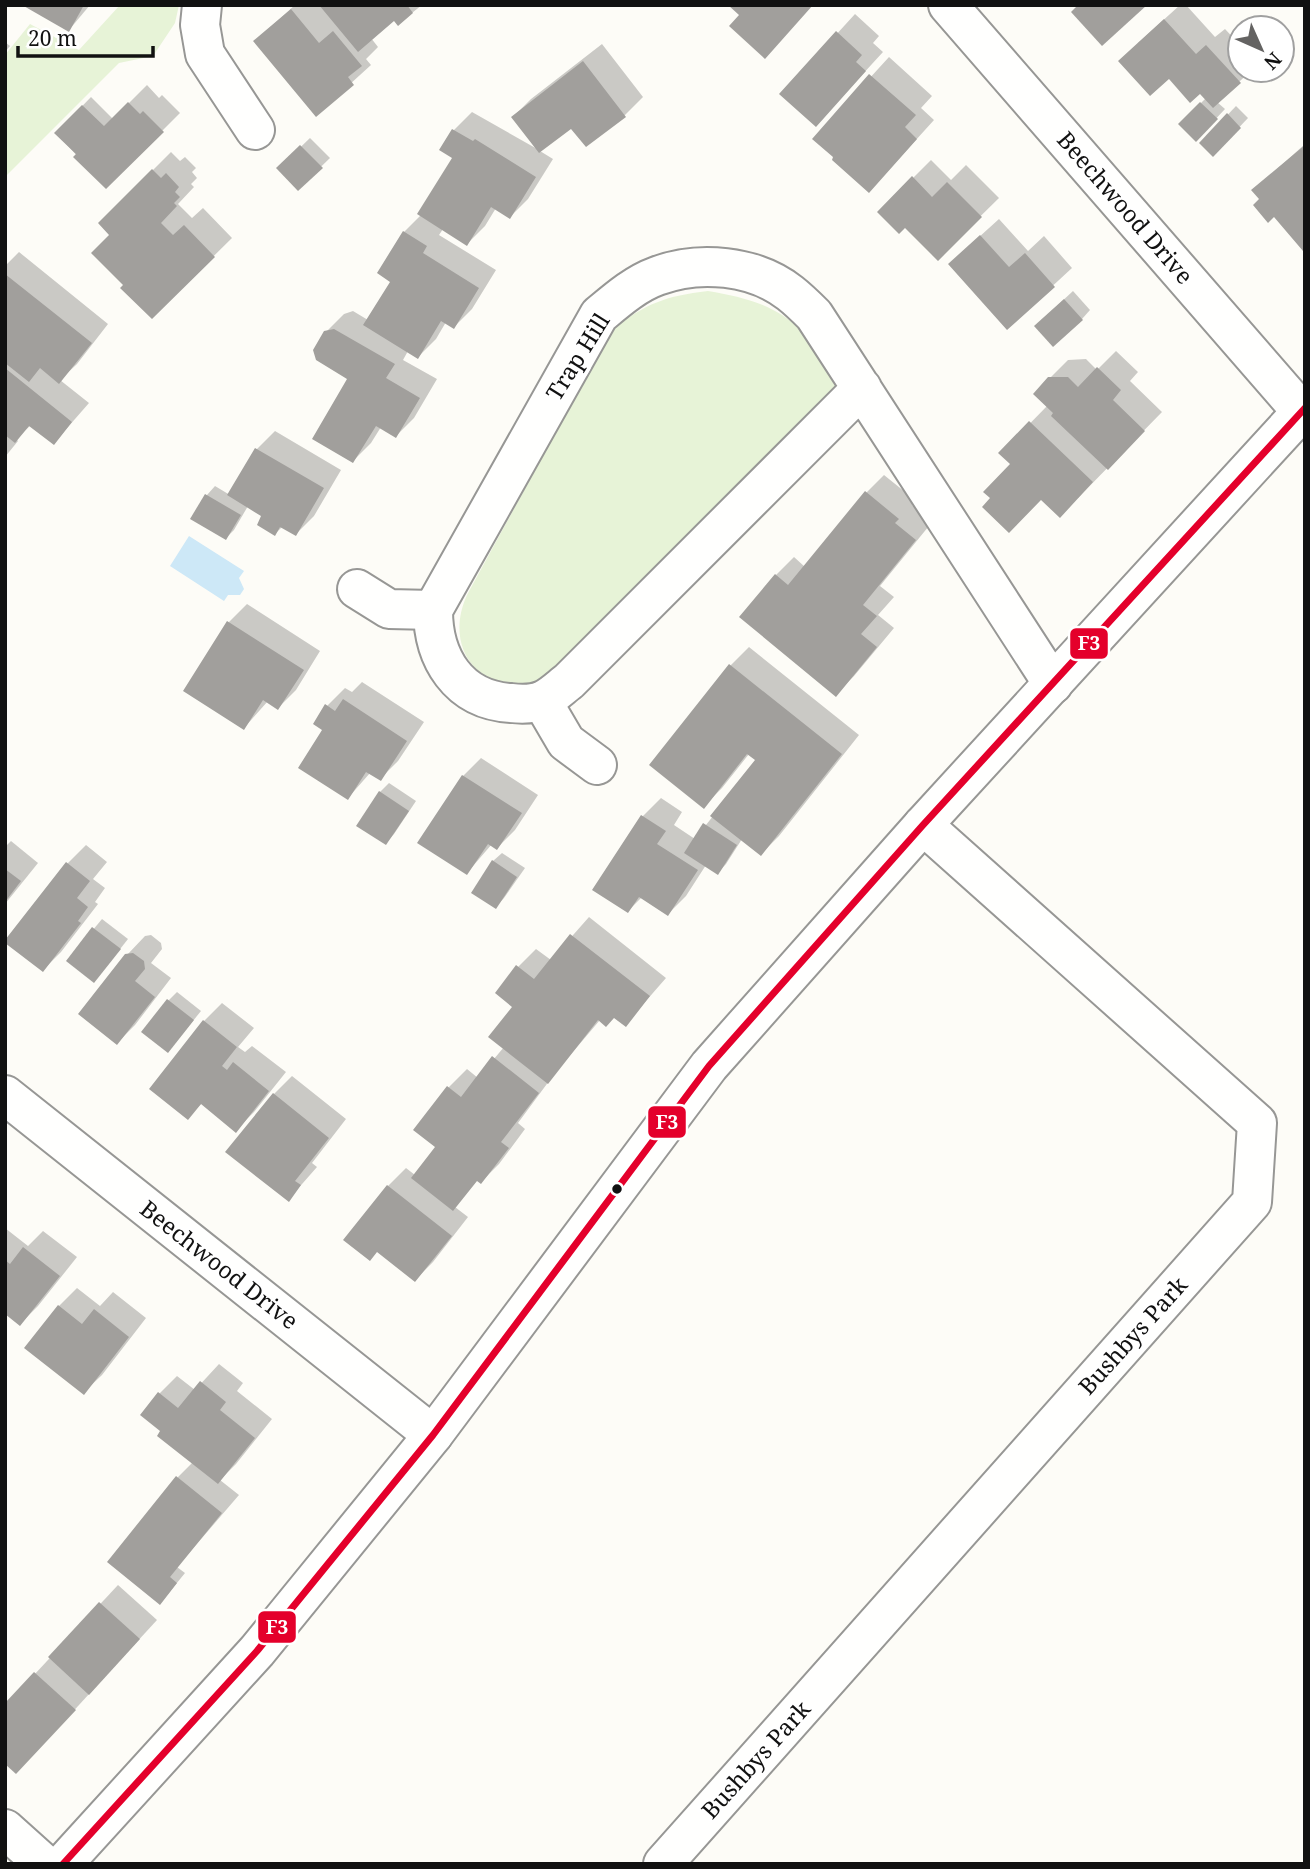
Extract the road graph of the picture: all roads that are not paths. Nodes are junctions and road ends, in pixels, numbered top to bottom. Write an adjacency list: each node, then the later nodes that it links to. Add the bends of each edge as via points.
1 (202, 5): 3 (street, via 205,54)
2 (948, 5): 5 (street, Beechwood Drive)
3 (255, 130)
4 (862, 388): 7 (street, Trap Hill, via 814,315 789,291 758,275 724,267 690,268 656,276 625,292 600,315); 8 (street, Trap Hill); 9 (street, via 569,681)
5 (1303, 410): 8 (street)
6 (357, 589): 7 (street, via 389,609)
7 (433, 610): 9 (street, via 438,651 463,685 501,703)
8 (1053, 684): 11 (street)
9 (542, 701): 10 (street, via 566,742)
10 (597, 765)
11 (923, 825): 13 (street, via 709,1066); 17 (street, Bushbys Park, via 1257,1123 1252,1202)
12 (5, 1095): 13 (street, Beechwood Drive)
13 (433, 1435): 16 (street, via 257,1651)
14 (5, 1829): 15 (street)
15 (44, 1864)
16 (63, 1864)
17 (663, 1864)

